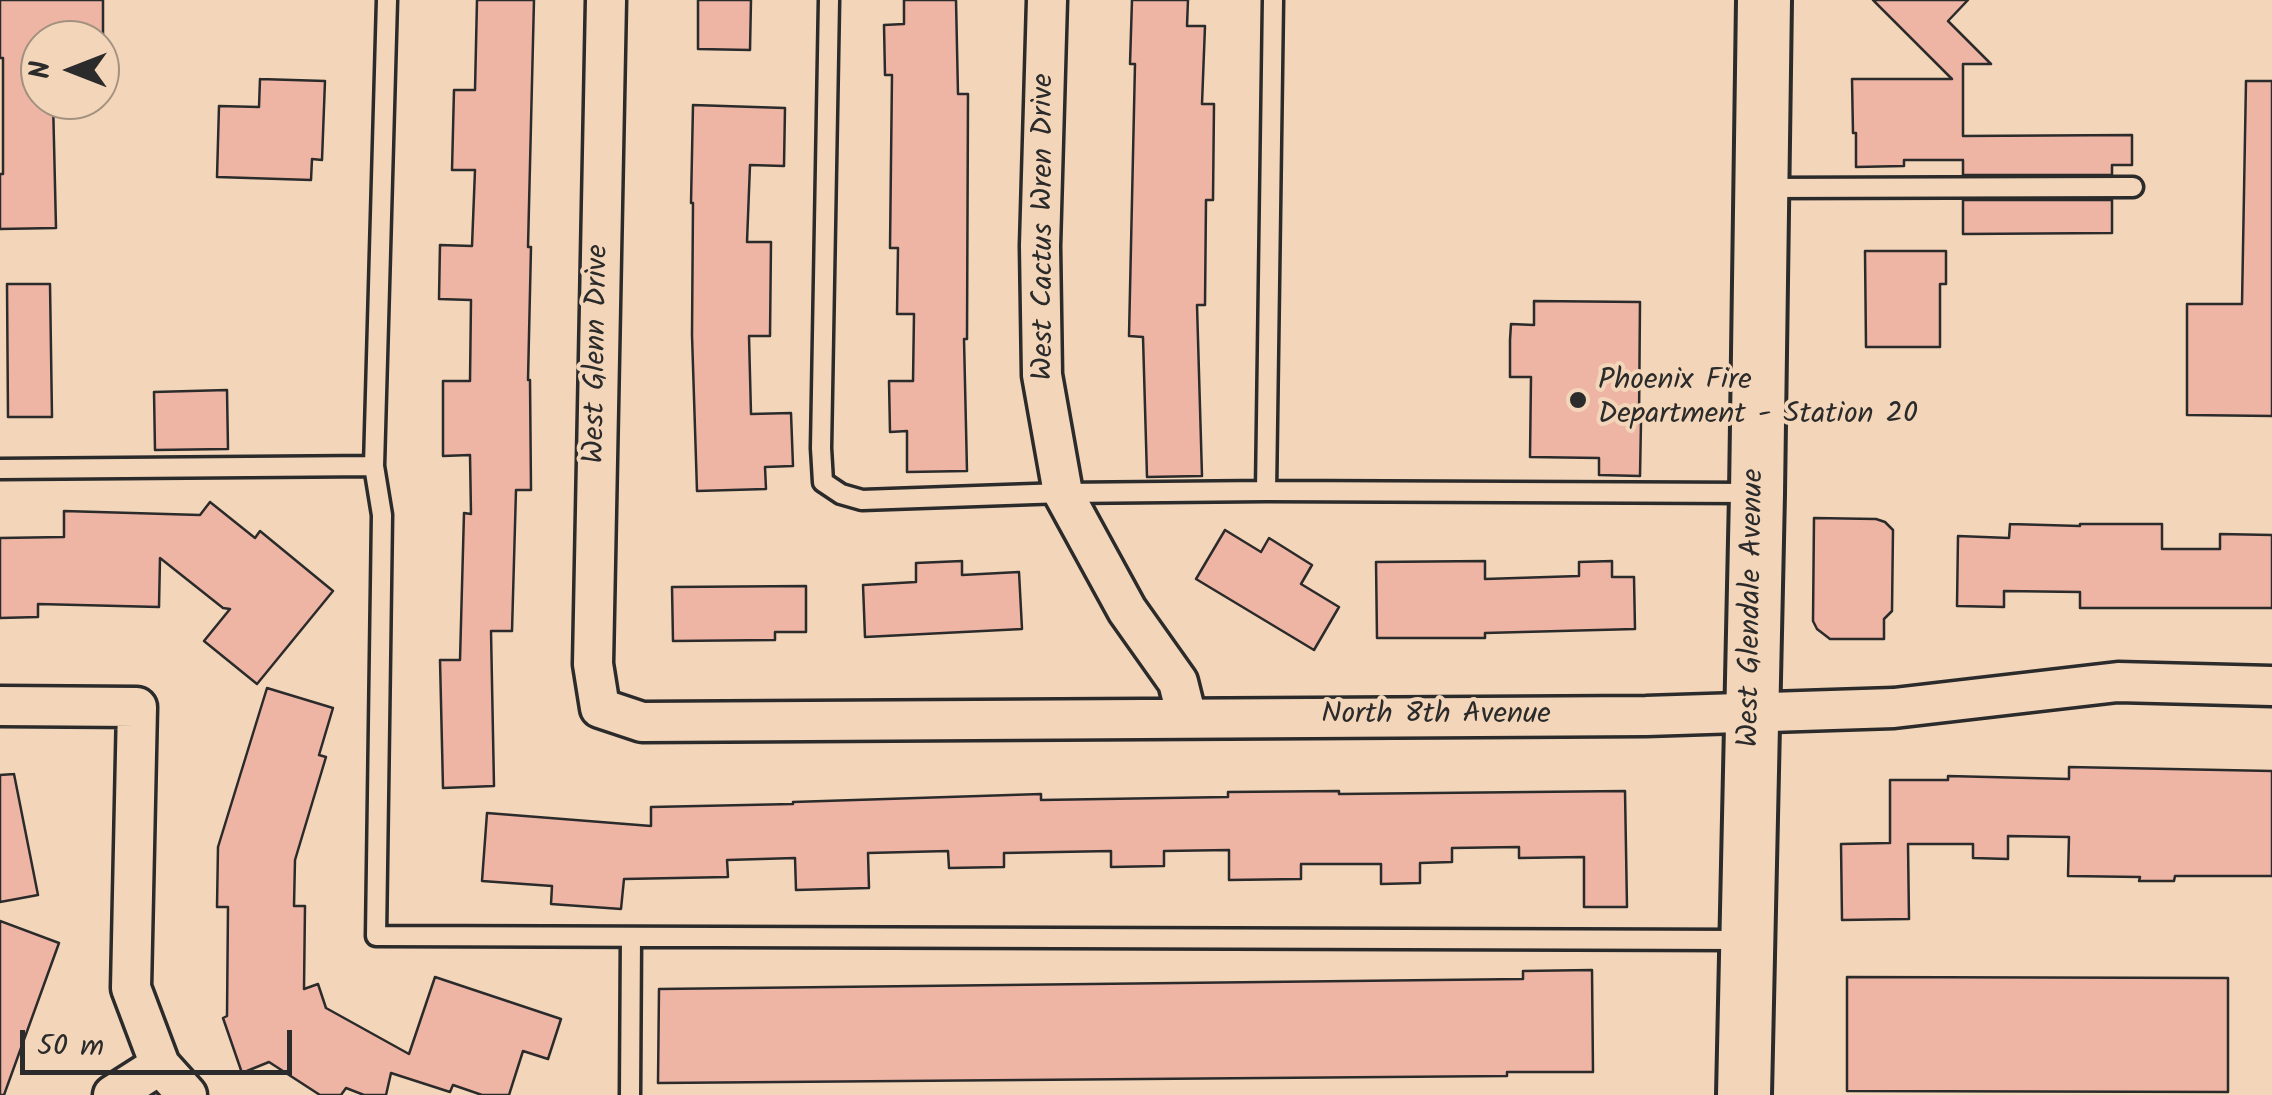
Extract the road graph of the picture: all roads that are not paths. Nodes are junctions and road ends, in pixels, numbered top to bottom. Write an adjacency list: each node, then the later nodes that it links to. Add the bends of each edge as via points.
1 (388, 0): 9 (lane)
2 (606, 0): 16 (street, West Glenn Drive, via 594,664)
3 (829, 0): 12 (lane, via 823,482 862,500)
4 (1047, 0): 12 (street, West Cactus Wren Drive, via 1042,375)
5 (1273, 0): 11 (lane)
6 (1764, 0): 8 (main road, West Glendale Avenue)
7 (2134, 187): 8 (lane)
8 (1760, 188): 13 (main road, West Glendale Avenue)
9 (374, 466): 10 (lane); 19 (lane, via 382,515 376,936)
10 (0, 469)
11 (1266, 492): 12 (lane); 13 (lane)
12 (1064, 493): 18 (street, West Cactus Wren Drive, via 1127,610 1178,682)
13 (1757, 494): 17 (main road, West Glendale Avenue)
14 (2272, 686): 17 (street, North 8th Avenue, via 2118,682 1894,708)
15 (0, 706): 21 (street, via 137,707 131,988)
16 (600, 708): 18 (street, North 8th Avenue, via 642,722)
17 (1752, 713): 18 (street, North 8th Avenue); 20 (main road, West Glendale Avenue)
18 (1186, 718)
19 (632, 937): 20 (lane); 24 (lane)
20 (1746, 940): 25 (main road, West Glendale Avenue)
21 (160, 1064): 22 (street); 23 (street)
22 (113, 1095)
23 (186, 1095)
24 (630, 1095)
25 (1744, 1095)

